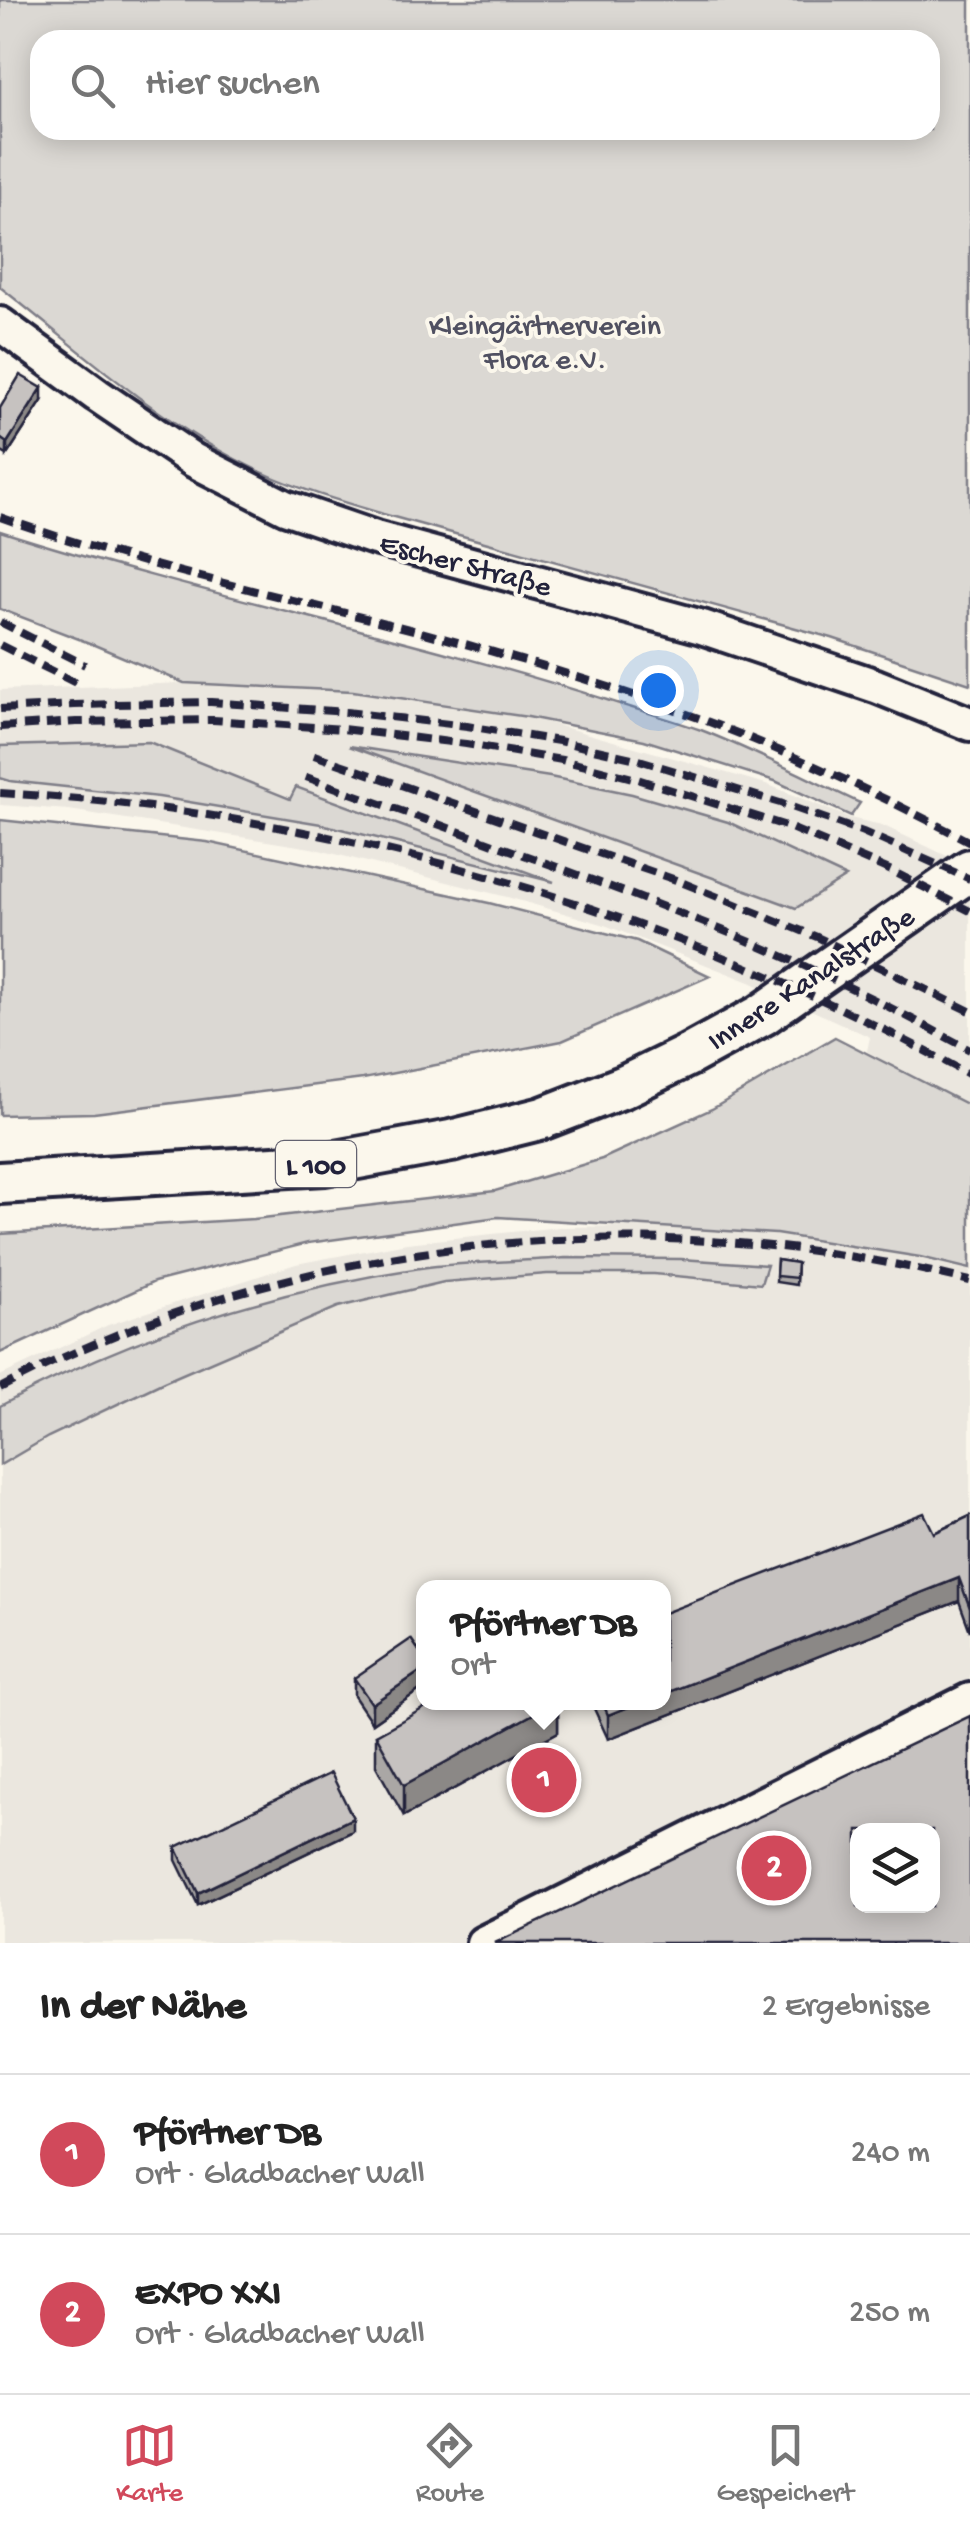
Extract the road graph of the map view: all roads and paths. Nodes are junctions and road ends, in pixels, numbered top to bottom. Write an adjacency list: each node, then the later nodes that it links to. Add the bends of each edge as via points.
1 (0, 324): 2 (street, Escher Straße, via 193,460 285,507 788,654)
2 (970, 724)
3 (970, 870): 4 (main road, Innere Kanalstraße / L 100, via 762,1015 689,1056 543,1118 326,1164)
4 (0, 1183)
5 (970, 1700): 6 (street)
6 (483, 1943)

